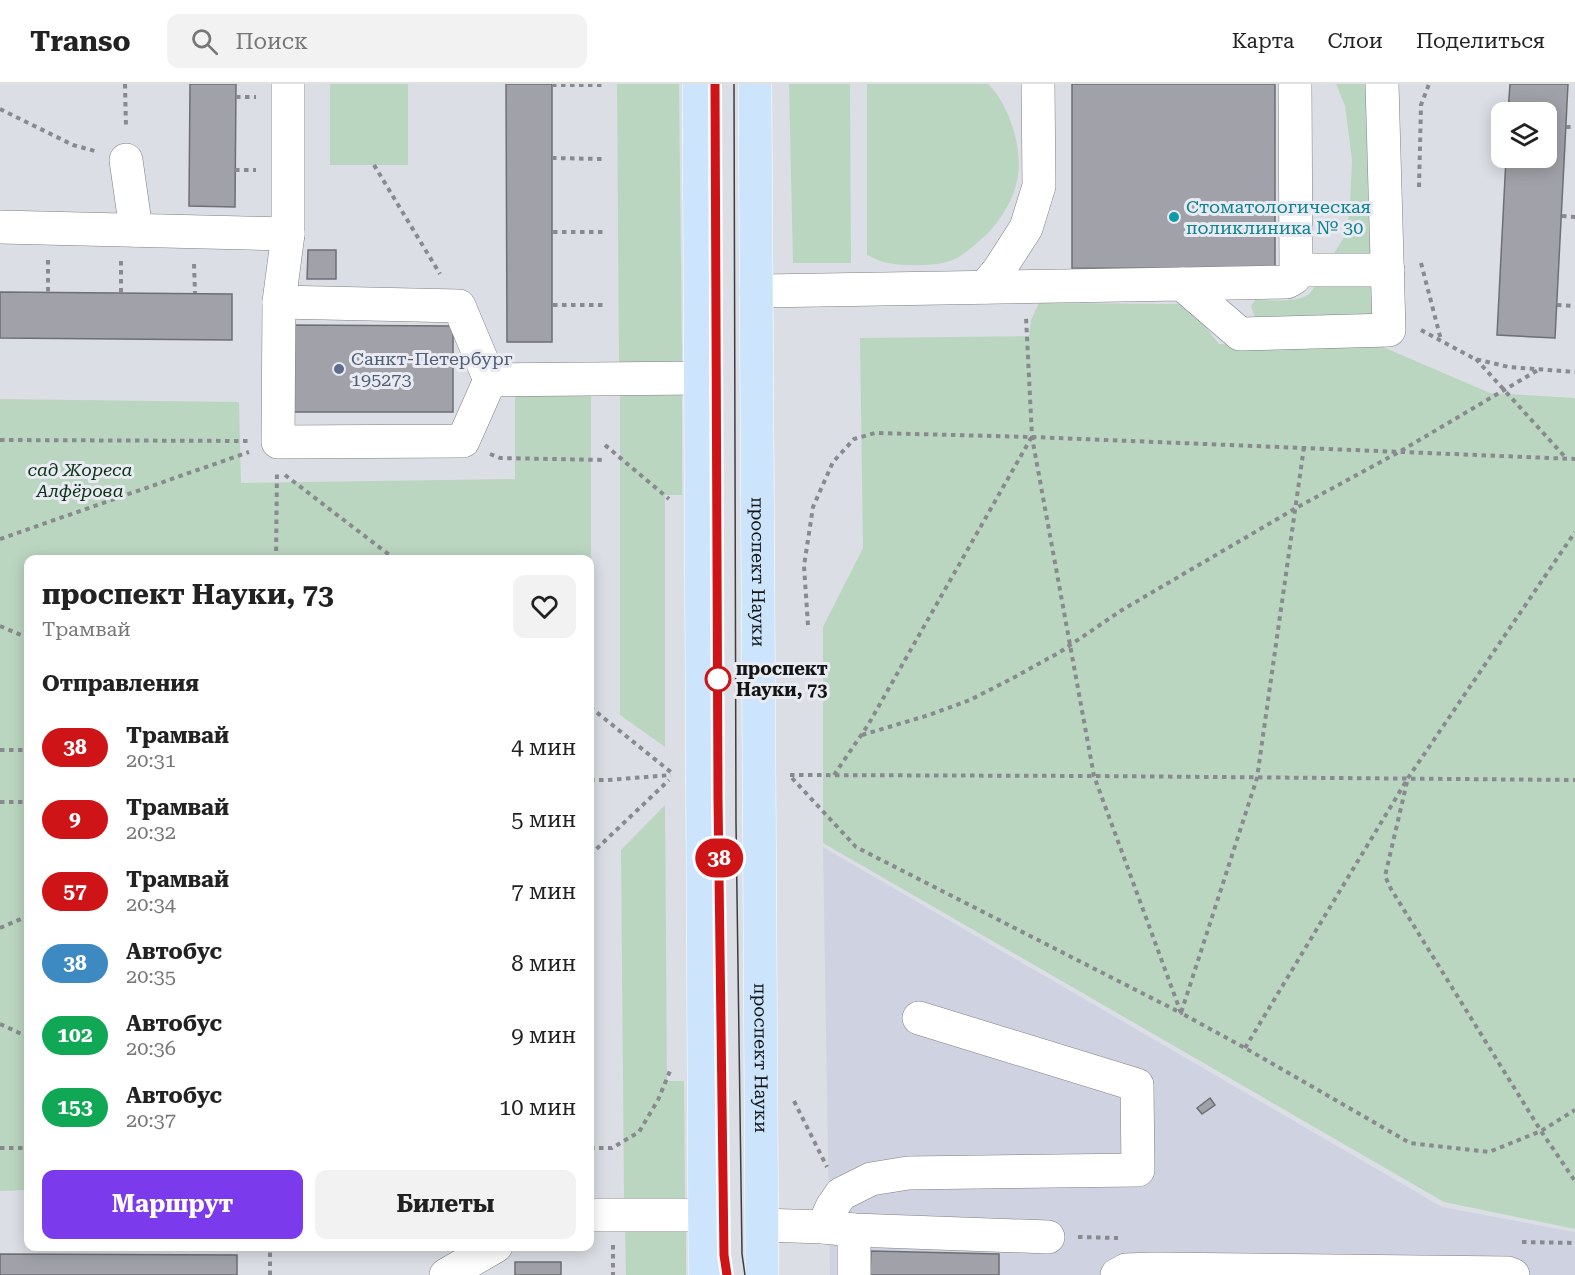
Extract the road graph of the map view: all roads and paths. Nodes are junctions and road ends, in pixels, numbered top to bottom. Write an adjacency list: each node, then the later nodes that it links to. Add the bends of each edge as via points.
1 (125, 84): 16 (path)
2 (288, 84): 25 (lane)
3 (699, 84): 44 (main road)
4 (755, 84): 32 (main road, проспект Науки)
5 (1038, 84): 31 (lane, via 1039,186 1026,228)
6 (1295, 84): 27 (lane)
7 (1382, 84): 28 (lane)
8 (1429, 84): 18 (path, via 1421,105)
9 (552, 85): 10 (path)
10 (602, 85)
11 (0, 110): 16 (path, via 73,145)
12 (1566, 127): 13 (path)
13 (1575, 127)
14 (552, 158): 15 (path)
15 (602, 159)
16 (126, 160): 22 (lane)
17 (374, 165): 37 (path)
18 (1419, 188)
19 (1562, 216): 20 (path)
20 (1575, 217)
21 (0, 227): 22 (lane)
22 (136, 230): 25 (lane)
23 (553, 232): 24 (path)
24 (603, 232)
25 (288, 234): 33 (lane)
26 (1419, 256): 40 (path)
27 (1296, 270): 28 (lane); 29 (lane, via 1294,278 1287,282)
28 (1388, 270): 39 (lane)
29 (1182, 284): 30 (lane); 39 (lane, via 1240,334 1389,330)
30 (1024, 286): 31 (lane); 47 (path)
31 (984, 287): 32 (lane)
32 (756, 291): 103 (main road, проспект Науки)
33 (279, 302): 37 (lane); 50 (lane)
34 (553, 305): 35 (path)
35 (604, 305)
36 (1557, 305): 38 (path)
37 (459, 306): 45 (lane)
38 (1575, 306)
39 (1389, 312): 40 (path)
40 (1441, 340): 41 (path)
41 (1475, 358): 42 (path, via 1509,368); 46 (path)
42 (1538, 370): 43 (path); 46 (path)
43 (1575, 372)
44 (701, 378): 45 (lane); 102 (main road)
45 (490, 380): 49 (lane)
46 (1504, 390): 53 (path); 54 (path)
47 (1032, 437): 52 (path); 63 (path, via 875,433 854,439 833,462 813,507 804,566); 66 (path); 68 (path)
48 (0, 440): 50 (path)
49 (463, 441): 50 (lane); 56 (path, via 500,458)
50 (278, 442): 60 (path)
51 (605, 445): 57 (path)
52 (1304, 447): 53 (path); 58 (path)
53 (1399, 452): 54 (path); 58 (path)
54 (1567, 459): 55 (path)
55 (1575, 459)
56 (605, 460)
57 (672, 501)
58 (1296, 508): 66 (path, via 1122,610); 75 (path)
59 (1575, 532): 76 (path)
60 (0, 539)
61 (276, 555): 62 (path, via 277,470)
62 (389, 555)
63 (808, 625)
64 (0, 626): 65 (path)
65 (24, 636)
66 (1070, 646): 68 (path, via 970,700); 74 (path)
67 (594, 710): 71 (path)
68 (862, 735): 73 (path)
69 (0, 750): 70 (path)
70 (24, 750)
71 (674, 775): 77 (path); 82 (path)
72 (789, 775): 73 (path); 79 (path); 85 (path, via 856,847)
73 (834, 775): 74 (path)
74 (1094, 776): 75 (path); 85 (path)
75 (1257, 778): 76 (path); 85 (path)
76 (1408, 778): 78 (path); 89 (path); 93 (path, via 1385,876)
77 (594, 780)
78 (1575, 780)
79 (789, 786)
80 (0, 802): 81 (path)
81 (24, 802)
82 (594, 851)
83 (24, 918): 84 (path)
84 (0, 928)
85 (1181, 1013): 89 (path)
86 (919, 1018): 100 (lane, via 1137,1085 1138,1170 908,1173 871,1179)
87 (0, 1024): 88 (path)
88 (24, 1035)
89 (1245, 1048): 93 (path, via 1410,1143 1489,1152)
90 (671, 1063): 96 (path, via 658,1100 639,1132 612,1148)
91 (793, 1098): 100 (path)
92 (1575, 1110): 93 (path)
93 (1541, 1131): 97 (path)
94 (0, 1148): 95 (path)
95 (24, 1148)
96 (594, 1148)
97 (1569, 1173): 98 (path); 99 (path)
98 (1575, 1174)
99 (1575, 1181)
100 (841, 1194): 104 (lane, via 832,1207)
101 (594, 1215): 102 (lane)
102 (705, 1215): 110 (main road)
103 (762, 1225): 104 (lane); 111 (main road, проспект Науки)
104 (838, 1229): 105 (lane); 112 (lane)
105 (1047, 1237)
106 (270, 1251): 108 (path)
107 (487, 1251): 109 (lane)
108 (270, 1275)
109 (446, 1275)
110 (705, 1275)
111 (762, 1275)
112 (854, 1275)
113 (1117, 1275): 114 (lane, via 1126,1270 1154,1269)
114 (1513, 1275)

